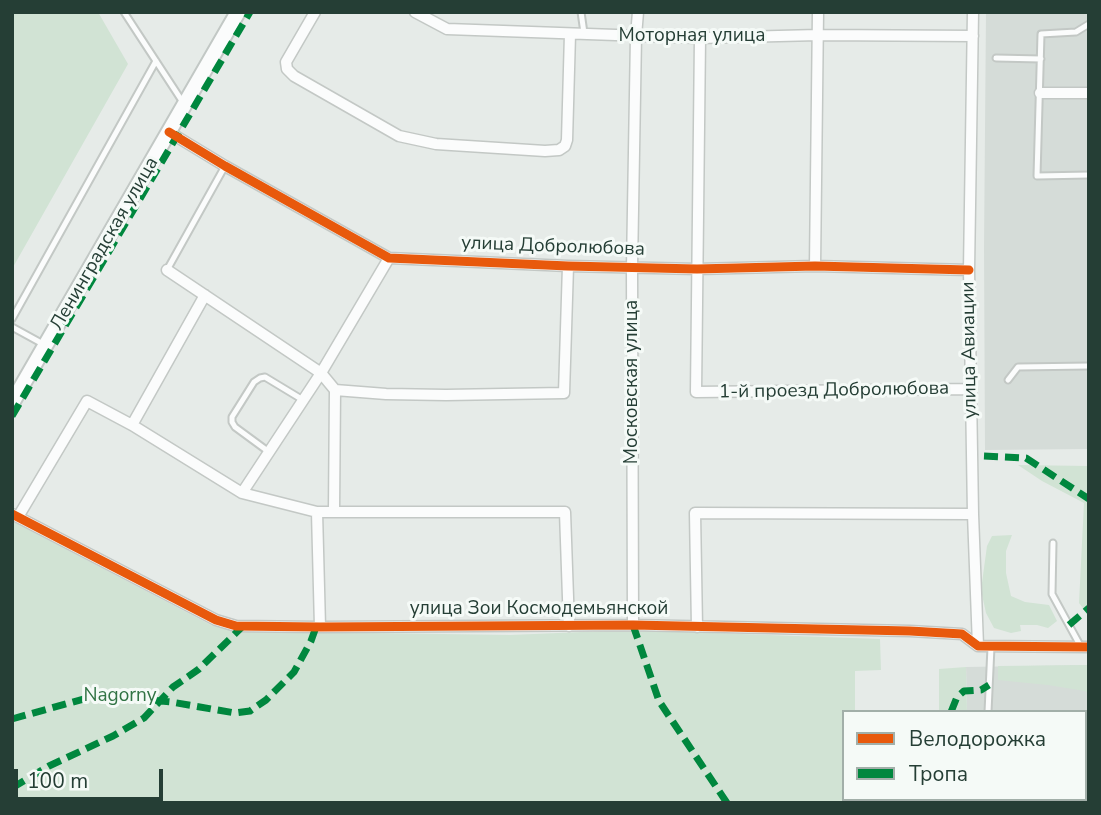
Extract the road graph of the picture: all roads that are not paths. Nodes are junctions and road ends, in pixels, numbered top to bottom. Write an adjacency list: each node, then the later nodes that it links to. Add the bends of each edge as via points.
1 (124, 12): 18 (lane)
2 (238, 12): 21 (street, Ленинградская улица)
3 (315, 12): 10 (street, via 286,62 287,69 399,136 436,144 545,151 565,146)
4 (415, 12): 10 (street, Моторная улица, via 447,29)
5 (580, 12): 11 (lane)
6 (638, 12): 12 (street, Московская улица)
7 (818, 12): 13 (street)
8 (973, 12): 14 (street, улица Авиации)
9 (1089, 24): 17 (lane, via 1076,32 1041,34)
10 (570, 34): 11 (street, Моторная улица)
11 (584, 34): 12 (street, Моторная улица)
12 (636, 36): 15 (street, Моторная улица); 28 (street, Московская улица)
13 (818, 36): 14 (street, Моторная улица); 15 (street, Моторная улица); 27 (street)
14 (973, 36): 31 (street, улица Авиации)
15 (700, 38): 29 (street)
16 (996, 58): 17 (lane)
17 (1041, 59): 19 (lane)
18 (156, 61): 21 (lane); 33 (lane)
19 (1040, 93): 20 (street); 24 (lane, via 1037,176)
20 (1089, 93)
21 (185, 105): 22 (street, Ленинградская улица)
22 (169, 132): 23 (street, улица Добролюбова); 35 (street, Ленинградская улица)
23 (225, 166): 25 (street, улица Добролюбова); 30 (lane)
24 (1089, 175)
25 (389, 258): 26 (street, улица Добролюбова); 37 (street)
26 (568, 266): 28 (street, улица Добролюбова); 40 (street, via 564,393)
27 (815, 266): 29 (street, улица Добролюбова); 31 (street, улица Добролюбова)
28 (632, 267): 29 (street, улица Добролюбова); 51 (street, Московская улица)
29 (697, 269): 39 (street, 1-й проезд Добролюбова, via 696,392)
30 (167, 270): 32 (street)
31 (969, 270): 39 (street, улица Авиации)
32 (205, 295): 37 (street); 43 (street)
33 (12, 319)
34 (12, 327): 35 (lane)
35 (46, 345): 42 (street, Ленинградская улица)
36 (1089, 366): 38 (lane, via 1018,367)
37 (321, 373): 40 (street); 41 (street)
38 (1008, 380)
39 (972, 389): 48 (street, улица Авиации)
40 (335, 390): 47 (street)
41 (303, 400): 44 (street); 44 (lane, via 265,377 254,382 232,422)
42 (12, 403)
43 (132, 425): 45 (street); 49 (street, via 87,401)
44 (269, 452): 45 (street)
45 (242, 493): 46 (street)
46 (317, 512): 47 (street); 54 (street)
47 (334, 512): 52 (street, via 565,512)
48 (973, 514): 53 (street, via 695,513); 55 (street, улица Авиации)
49 (15, 515): 54 (street, улица Зои Космодемьянской, via 226,624)
50 (1053, 543): 57 (lane, via 1052,594)
51 (632, 625): 52 (street, улица Зои Космодемьянской); 53 (street, улица Зои Космодемьянской)
52 (569, 626): 54 (street, улица Зои Космодемьянской)
53 (697, 627): 55 (street, улица Зои Космодемьянской, via 962,634)
54 (320, 628)
55 (978, 646): 56 (street, улица Зои Космодемьянской)
56 (991, 647): 57 (street, улица Зои Космодемьянской); 58 (lane)
57 (1085, 647)
58 (988, 710)

